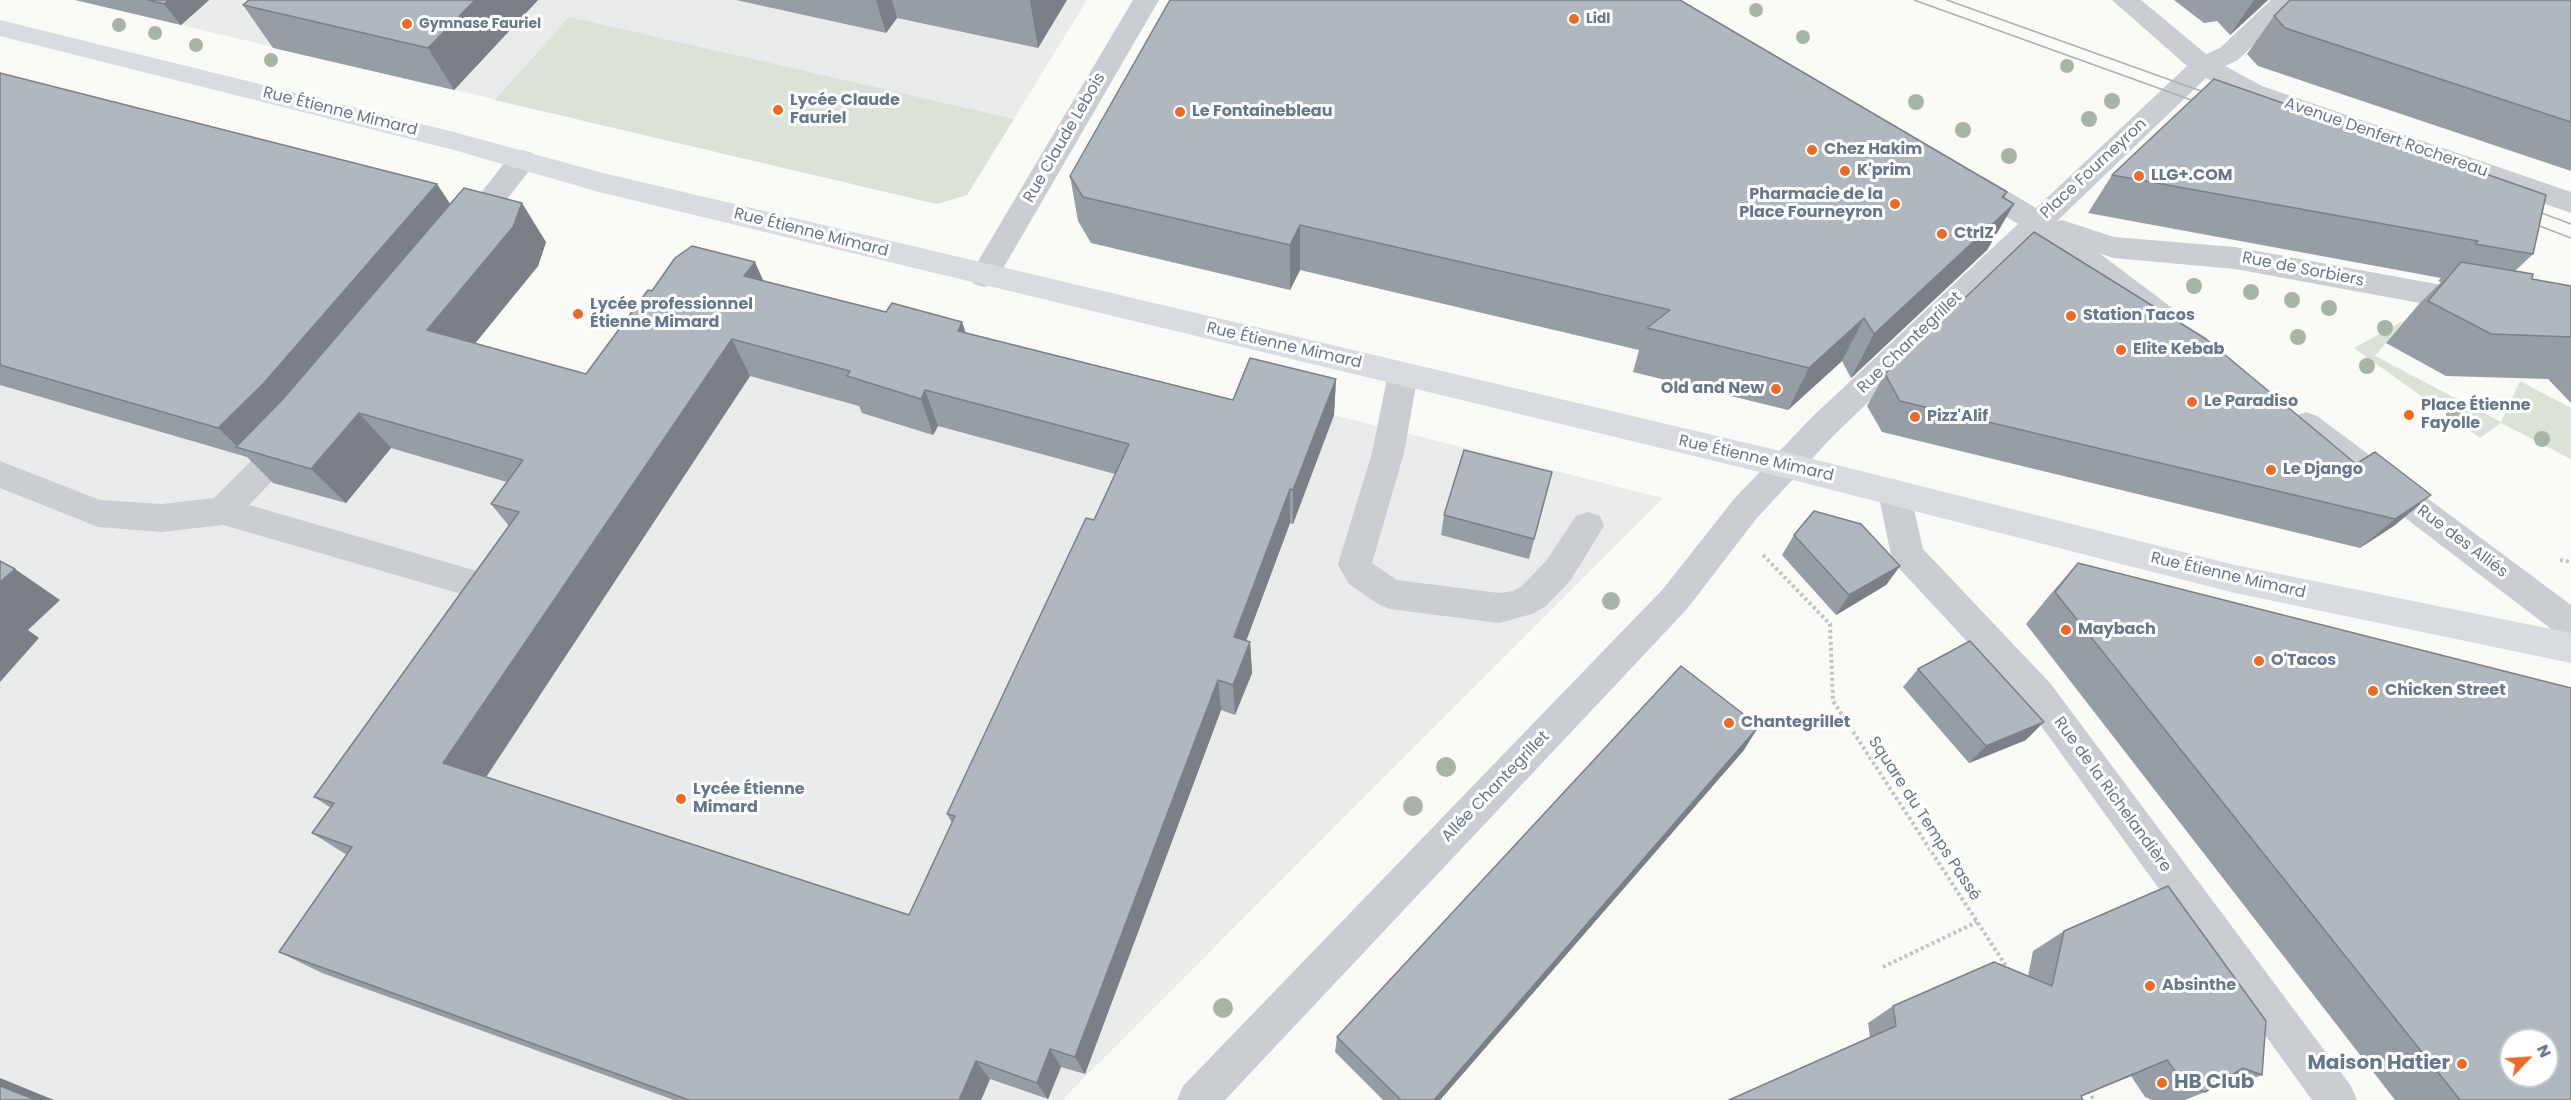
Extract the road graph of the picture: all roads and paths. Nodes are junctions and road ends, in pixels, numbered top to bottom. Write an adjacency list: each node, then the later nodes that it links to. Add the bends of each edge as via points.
1 (1146, 0): 11 (street, Rue Claude Lebois)
2 (2125, 0): 5 (street)
3 (2286, 0): 5 (street, Place Fourneyron, via 2229,54)
4 (0, 28): 6 (main road, Rue Étienne Mimard)
5 (2203, 66): 8 (street, Avenue Denfert Rochereau, via 2253,92); 9 (street, Place Fourneyron)
6 (522, 160): 10 (street); 11 (main road, Rue Étienne Mimard)
7 (1951, 170): 9 (street, Place Fourneyron)
8 (2571, 203)
9 (2037, 222): 12 (street, Rue de Sorbiers, via 2113,247 2235,258); 13 (street); 17 (street, Rue Chantegrillet)
10 (445, 258)
11 (984, 276): 14 (main road, Rue Étienne Mimard)
12 (2500, 306)
13 (2192, 339)
14 (1403, 374): 17 (main road, Rue Étienne Mimard); 22 (street, via 1388,453 1355,564 1360,573 1390,594 1499,608 1520,604 1534,596 1558,571)
15 (2285, 409): 24 (street, Rue des Alliés)
16 (313, 417): 20 (street)
17 (1785, 465): 19 (main road, Rue Étienne Mimard); 21 (street, Allée Chantegrillet)
18 (0, 474): 20 (street, via 98,513 162,518)
19 (1894, 492): 25 (main road, Rue Étienne Mimard, via 2235,579); 32 (street, Rue de la Richelandière, via 1908,555 2038,694)
20 (224, 512): 23 (street)
21 (1734, 524): 26 (path, Square du Temps Passé, via 1830,624 1833,700); 30 (street, Allée Chantegrillet, via 1675,599)
22 (1588, 526)
23 (471, 583)
24 (2571, 624)
25 (2571, 648)
26 (1977, 922): 27 (path); 28 (path, Square du Temps Passé)
27 (1883, 967)
28 (2010, 971)
29 (2081, 1080): 31 (path)
30 (1197, 1100)
31 (2094, 1100)
32 (2337, 1100)

